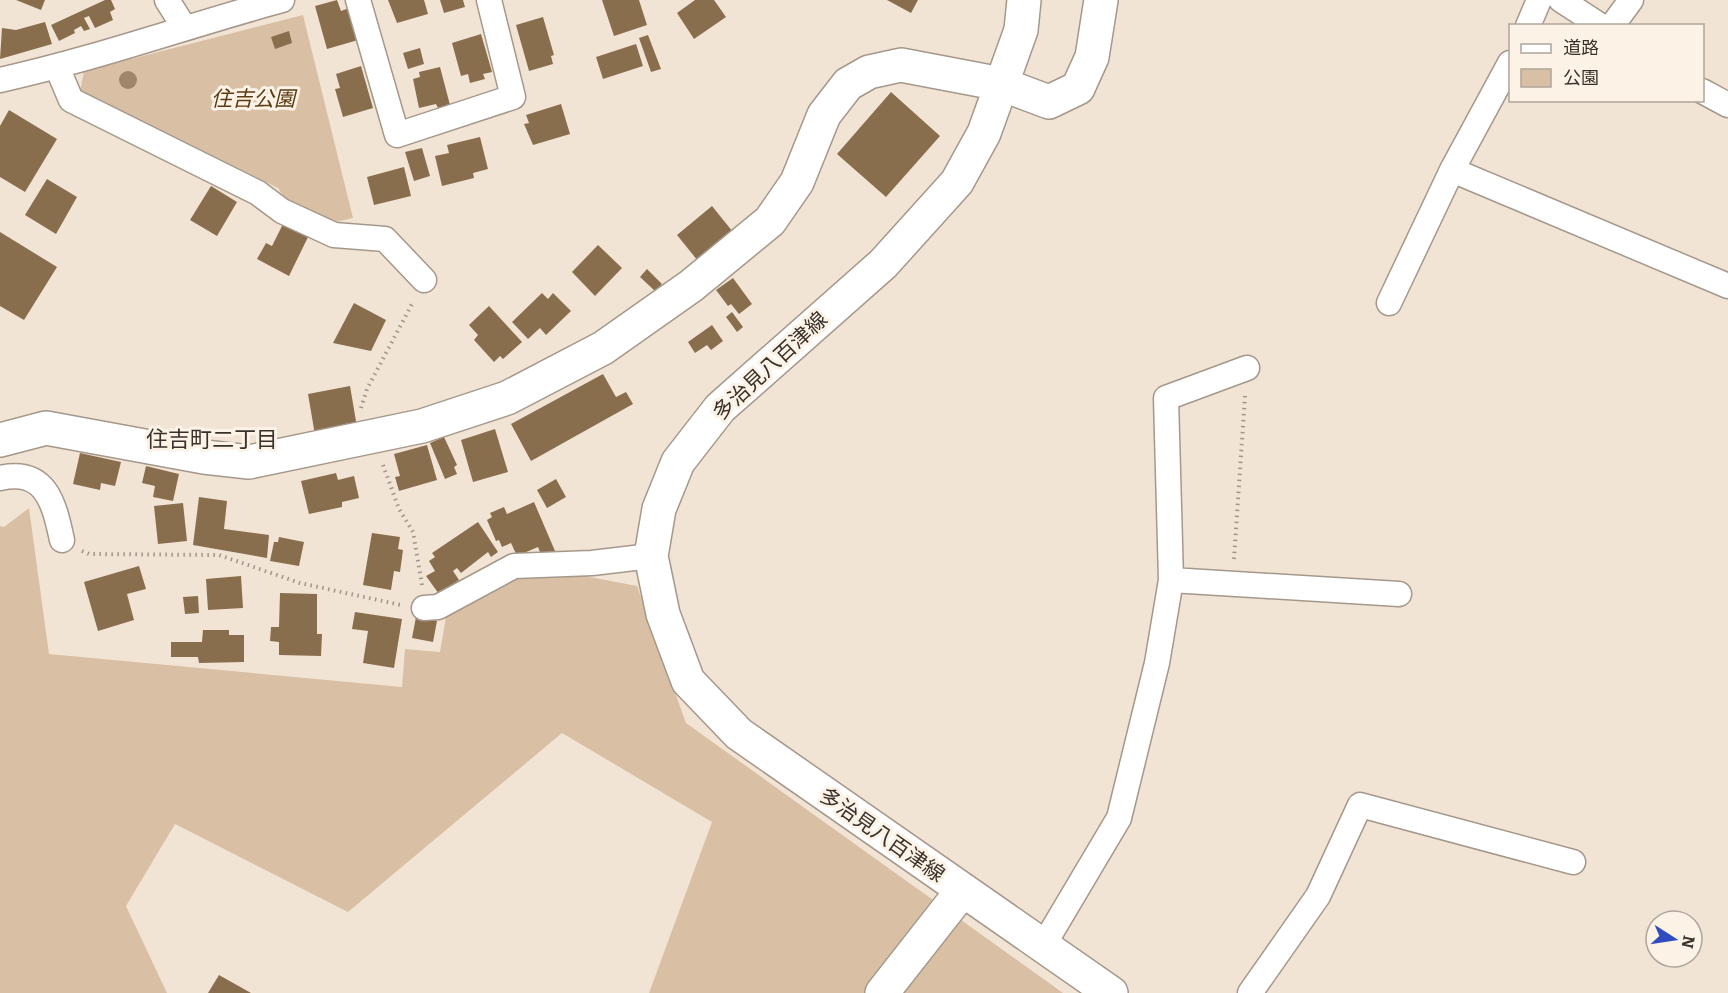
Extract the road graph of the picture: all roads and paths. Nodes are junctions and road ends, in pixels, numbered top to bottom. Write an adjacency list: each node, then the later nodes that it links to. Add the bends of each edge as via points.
1 (167, 0): 13 (street)
2 (282, 0): 13 (street)
3 (358, 0): 4 (street, via 397,135 513,97)
4 (489, 0)
5 (1024, 0): 17 (street, 多治見八百津線, via 1021,30)
6 (1101, 0): 17 (street, via 1092,57 1078,88 1049,102)
7 (1539, 0): 10 (street)
8 (1561, 0): 11 (street)
9 (1631, 0): 12 (street)
10 (1529, 24)
11 (1598, 24)
12 (1613, 24)
13 (184, 27): 15 (street)
14 (1509, 65): 20 (street)
15 (57, 68): 16 (street); 21 (street, via 71,100 334,235 385,239)
16 (0, 80)
17 (1001, 84): 25 (street, via 901,65 869,72 848,84 824,116 797,182 770,221 691,286 603,348 507,398 422,426 249,462 46,428); 28 (street, 多治見八百津線, via 984,132 957,182 883,264 720,408 678,462 659,509)
18 (1704, 92): 19 (street)
19 (1728, 105)
20 (1452, 170): 22 (street); 23 (street)
21 (424, 280)
22 (1728, 286)
23 (1389, 303)
24 (1247, 368): 29 (street, via 1166,398); 30 (path)
25 (0, 440)
26 (0, 478): 27 (street, via 23,476 35,480 56,508)
27 (62, 540): 32 (path, via 89,554 219,555 300,583)
28 (651, 556): 32 (street, via 514,566 438,607); 34 (street, 多治見八百津線, via 663,614 688,681 739,734)
29 (1171, 580): 30 (street); 35 (street, via 1157,663 1119,818)
30 (1233, 584): 31 (street)
31 (1399, 594)
32 (424, 608)
33 (1573, 862): 38 (street, via 1360,805 1318,896)
34 (962, 891): 35 (street, 多治見八百津線); 36 (street)
35 (1043, 946): 37 (street, 多治見八百津線)
36 (882, 993)
37 (1111, 993)
38 (1250, 993)

